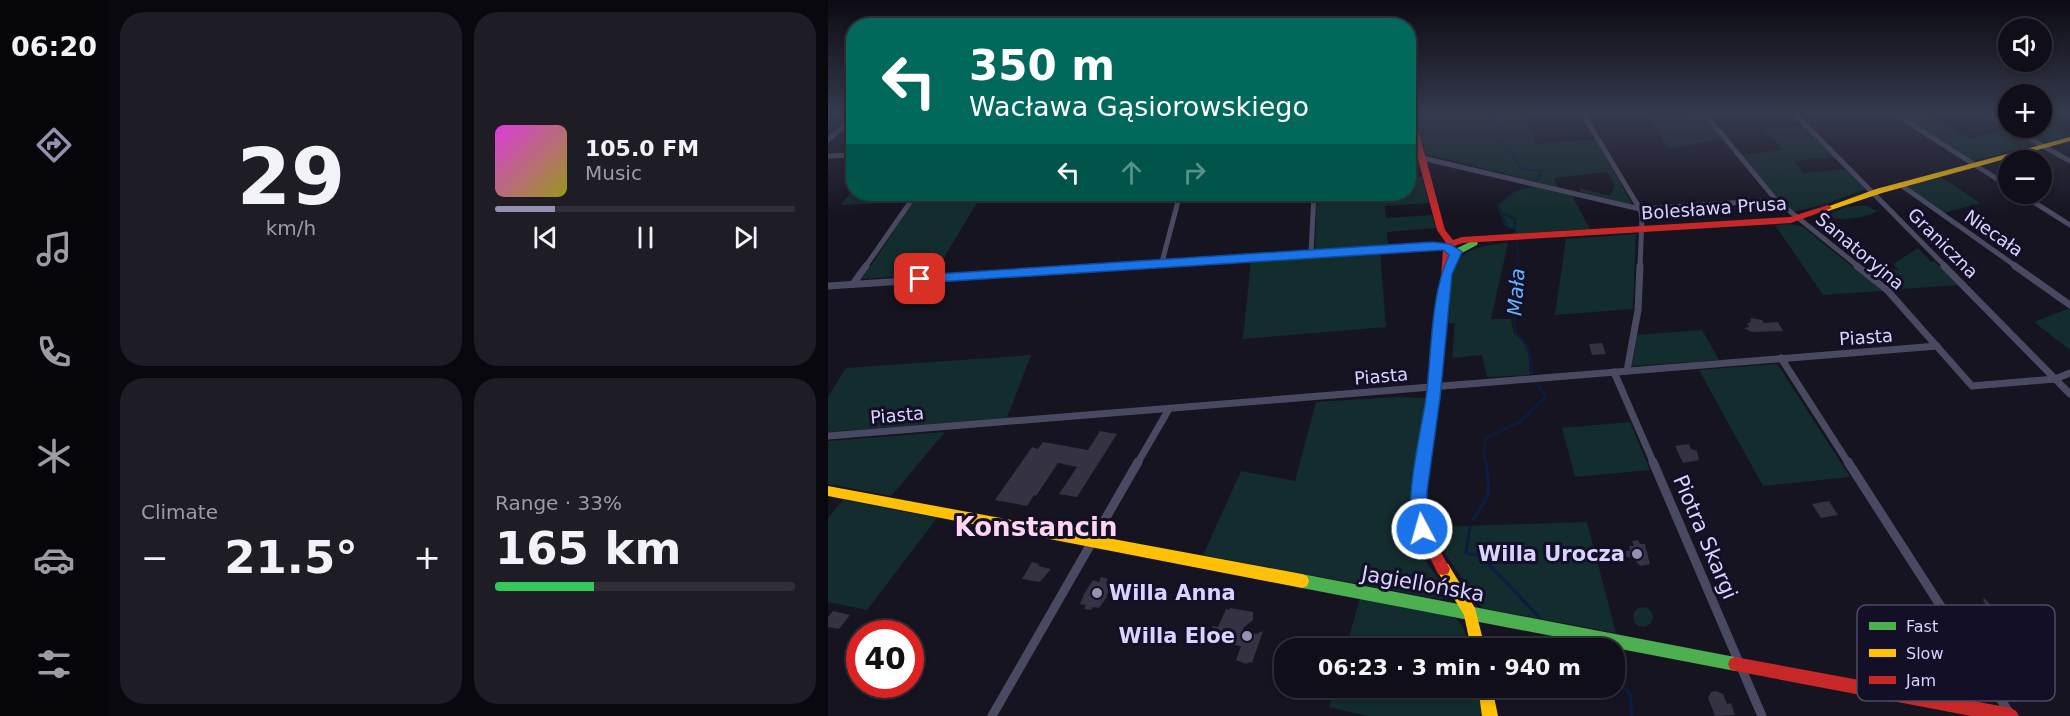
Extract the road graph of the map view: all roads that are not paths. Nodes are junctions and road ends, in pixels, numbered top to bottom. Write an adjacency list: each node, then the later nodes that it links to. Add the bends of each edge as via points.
1 (1419, 147): 10 (street)
2 (1603, 147): 21 (street)
3 (1733, 147): 16 (street, Sanatoryjna)
4 (1828, 147): 15 (street, Graniczna)
5 (1947, 147): 12 (street)
6 (2039, 147): 12 (street, Bolesława Prusa)
7 (2046, 147): 11 (street)
8 (846, 155): 9 (street)
9 (828, 156)
10 (1422, 158): 21 (street); 25 (street, via 1441,230)
11 (2070, 161)
12 (1975, 165): 13 (street); 14 (street, Bolesława Prusa)
13 (1998, 180)
14 (1901, 185): 15 (street, Bolesława Prusa); 30 (street, Niecała)
15 (1872, 193): 22 (street, Bolesława Prusa); 36 (street, Graniczna)
16 (1776, 200): 21 (street); 22 (street, Sanatoryjna)
17 (911, 201): 28 (street)
18 (1178, 201): 27 (street)
19 (1314, 201): 26 (street)
20 (2037, 204): 23 (street)
21 (1640, 209): 24 (street)
22 (1797, 219): 24 (street, Bolesława Prusa); 31 (street, Sanatoryjna, via 1887,290)
23 (2070, 225)
24 (1640, 230): 25 (street, Bolesława Prusa, via 1494,239); 33 (street, via 1638,310)
25 (1453, 247): 26 (street); 37 (street, via 1446,274)
26 (1311, 253): 27 (street)
27 (1162, 262): 28 (street)
28 (853, 284): 29 (street)
29 (828, 286)
30 (2070, 305)
31 (1937, 346): 32 (street, Piasta); 36 (street, Sanatoryjna, via 1972,386)
32 (1781, 358): 33 (street, Piasta); 43 (street)
33 (1627, 371): 34 (street, Piasta)
34 (1614, 372): 37 (street, Piasta); 46 (street, Piotra Skargi)
35 (2070, 373): 36 (street)
36 (2055, 378): 38 (street, Graniczna)
37 (1434, 387): 39 (street, Piasta); 44 (street, via 1419,513 1430,548)
38 (2070, 394)
39 (1169, 409): 40 (street, Piasta); 42 (street)
40 (828, 436)
41 (828, 491): 42 (street, Jagiellońska)
42 (1092, 541): 44 (street, Jagiellońska); 51 (street)
43 (1940, 605)
44 (1470, 613): 45 (street); 46 (street, Jagiellońska)
45 (1476, 638)
46 (1740, 663): 47 (street, Jagiellońska); 53 (street, Piotra Skargi)
47 (1857, 686)
48 (1487, 698): 52 (street)
49 (1934, 701): 54 (street, Jagiellońska)
50 (2001, 701): 54 (street)
51 (992, 716)
52 (1490, 716)
53 (1762, 716)
54 (2011, 716)

